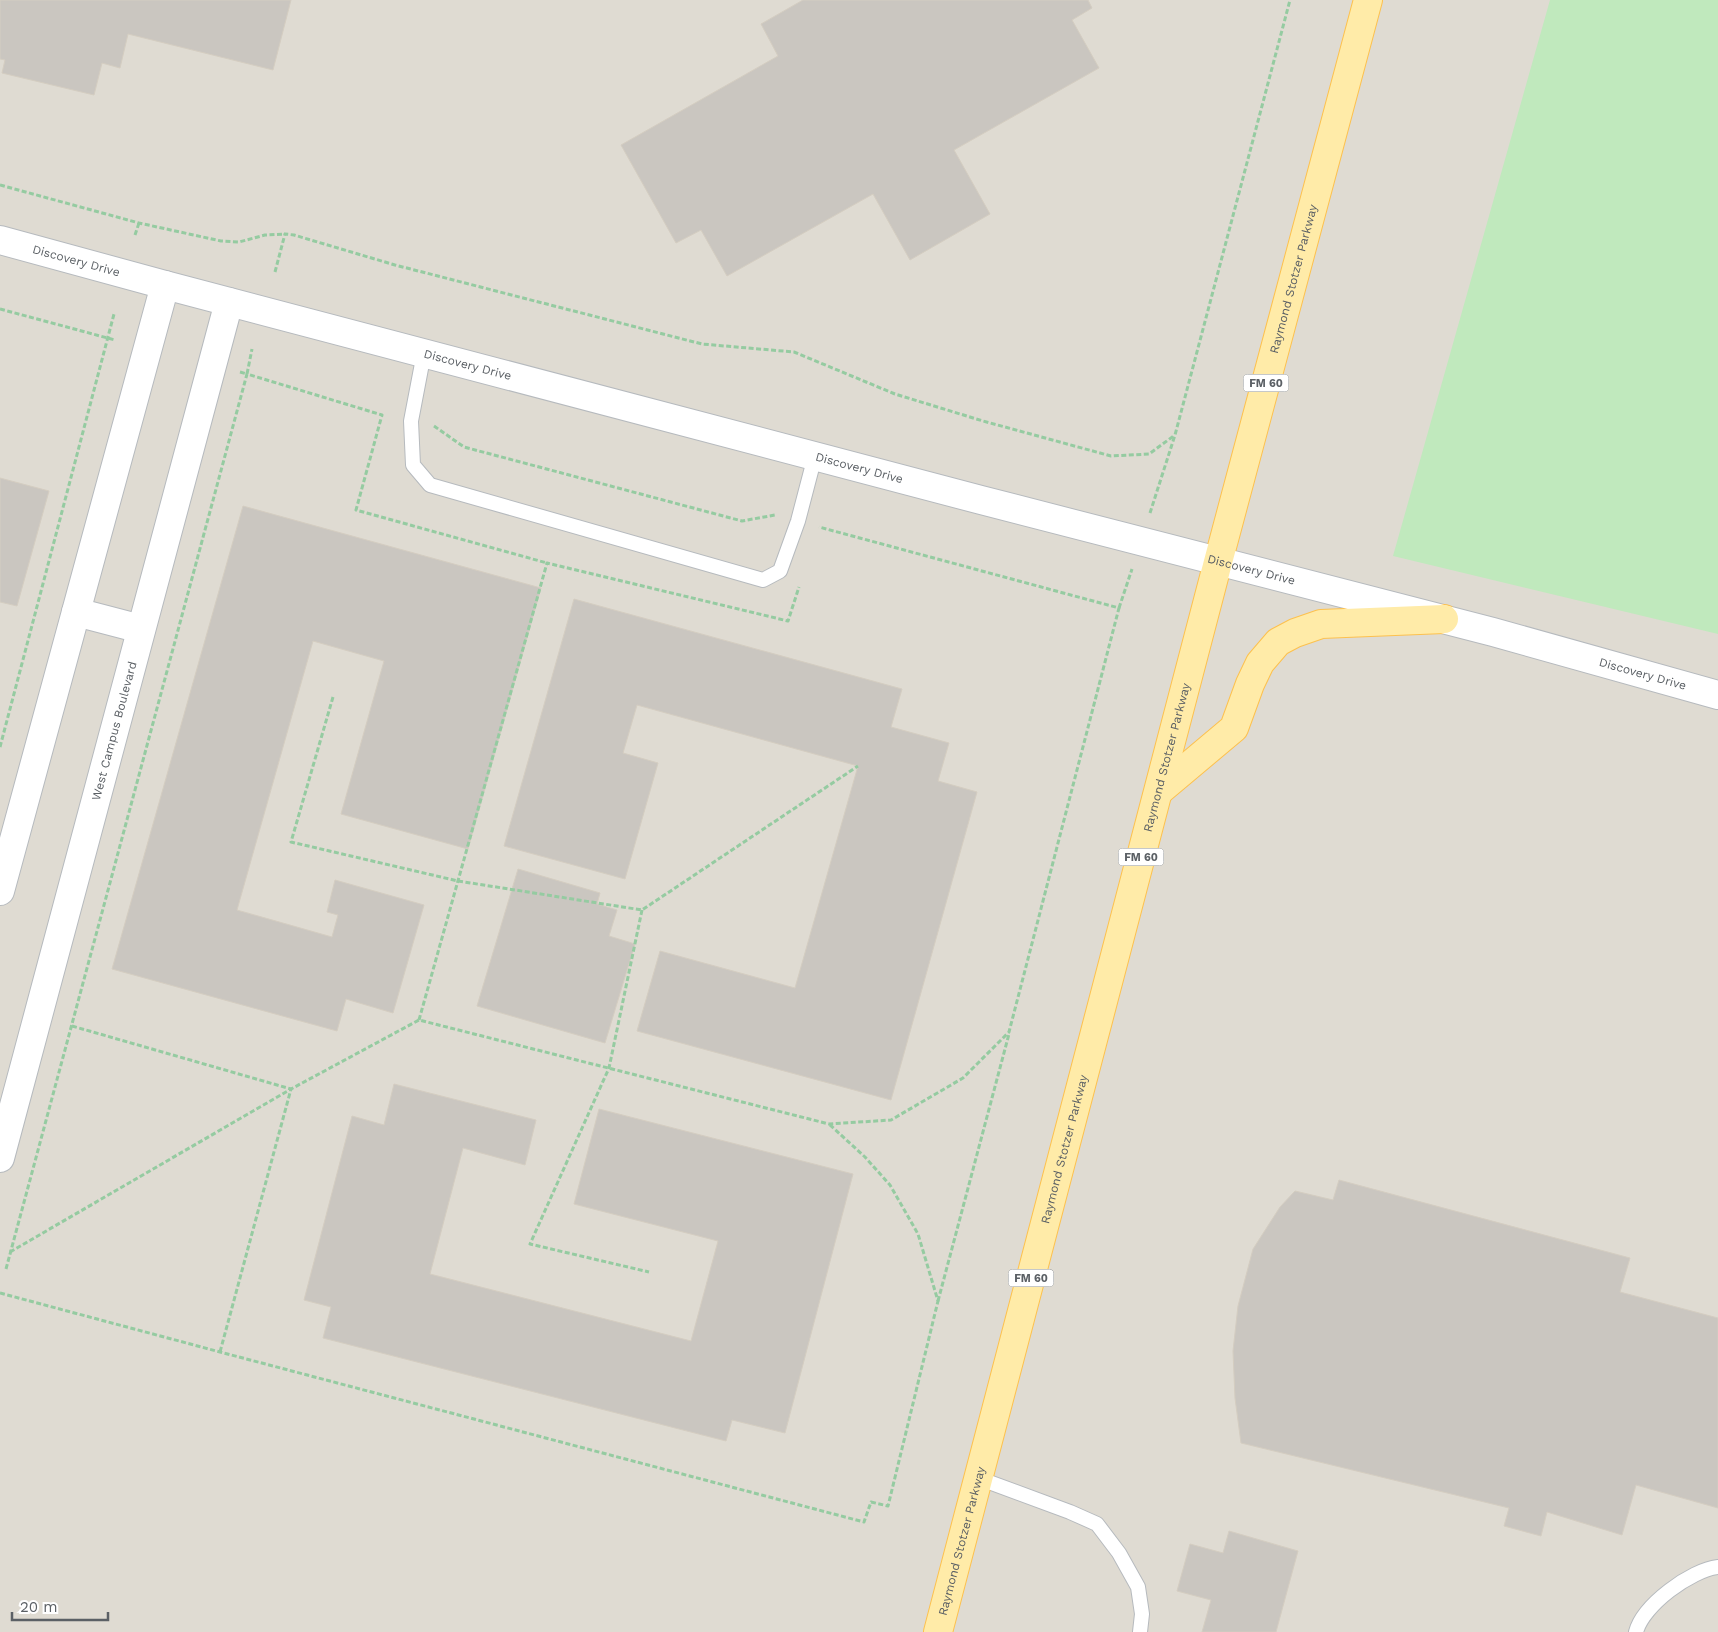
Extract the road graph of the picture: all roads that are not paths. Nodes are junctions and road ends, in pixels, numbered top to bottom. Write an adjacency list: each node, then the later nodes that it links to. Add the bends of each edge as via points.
1 (1368, 0): 7 (main road, Raymond Stotzer Parkway / FM 60)
2 (0, 240): 3 (street, Discovery Drive)
3 (165, 286): 4 (street, Discovery Drive); 8 (street)
4 (229, 302): 5 (street, Discovery Drive); 10 (street, West Campus Boulevard)
5 (424, 353): 6 (street, Discovery Drive); 6 (lane, via 410,421 413,466 430,485 763,580 780,570)
6 (816, 456): 7 (street, Discovery Drive)
7 (1218, 562): 9 (street, Discovery Drive); 12 (main road, Raymond Stotzer Parkway / FM 60)
8 (76, 612): 10 (street); 13 (street)
9 (1444, 619): 11 (street, Discovery Drive); 12 (main road, via 1321,624 1278,642 1260,663 1234,728)
10 (141, 629): 14 (street, West Campus Boulevard)
11 (1718, 695)
12 (1159, 791): 15 (main road, Raymond Stotzer Parkway / FM 60)
13 (0, 891)
14 (0, 1158)
15 (978, 1478): 17 (main road, Raymond Stotzer Parkway / FM 60); 18 (lane, via 1097,1524 1119,1553 1138,1587 1142,1614)
16 (1718, 1567): 19 (lane, via 1694,1576 1659,1599 1647,1611)
17 (938, 1632)
18 (1140, 1632)
19 (1636, 1632)

